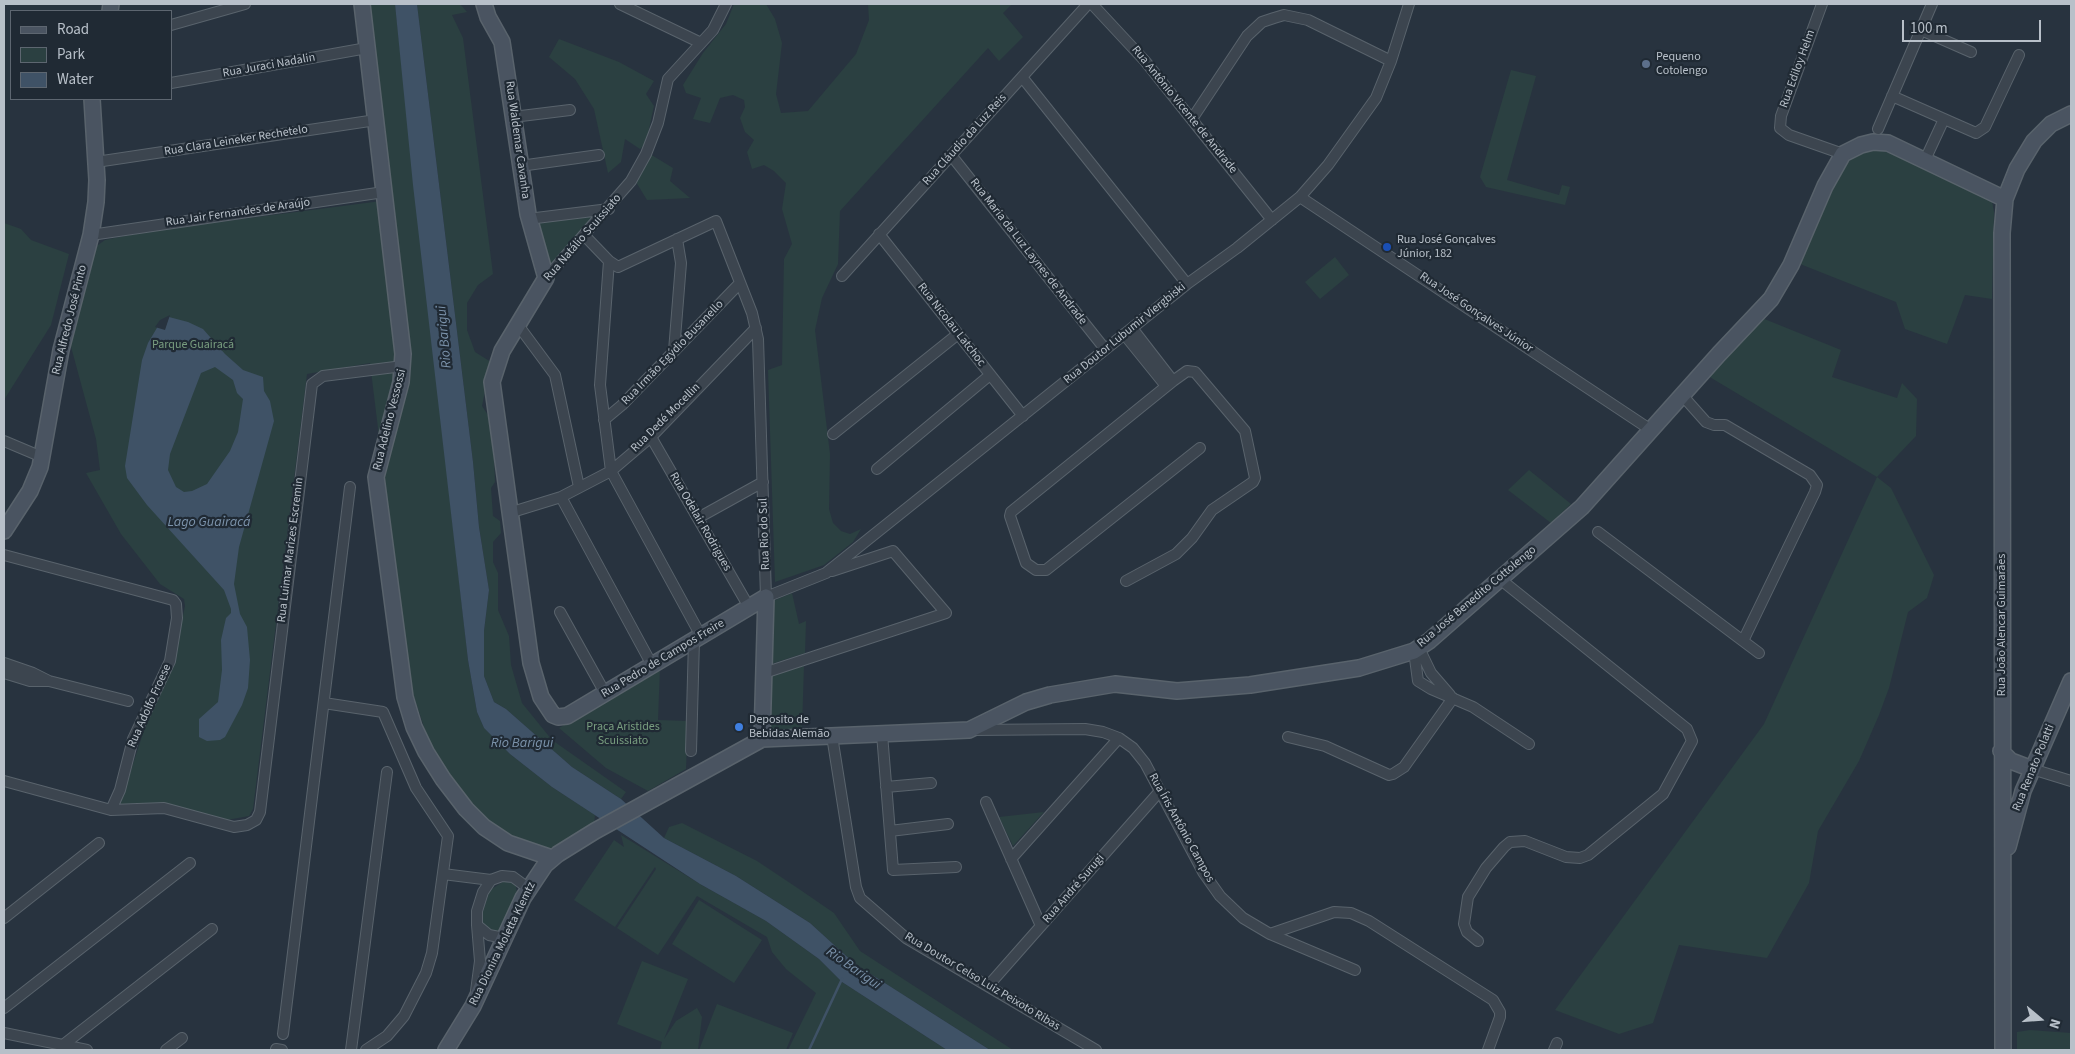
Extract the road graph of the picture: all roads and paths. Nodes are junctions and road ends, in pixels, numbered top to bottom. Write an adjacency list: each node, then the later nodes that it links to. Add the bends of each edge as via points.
1 (245, 4): 11 (street)
2 (362, 4): 14 (main road, Rua Adelino Vessossi)
3 (484, 4): 24 (main road, Rua Waldemar Cavanha, via 502,42)
4 (620, 4): 13 (street)
5 (726, 4): 13 (street, Rua Natálio Scuissiato, via 719,21)
6 (1088, 4): 18 (street, Rua Cláudio da Luz Reis)
7 (1092, 4): 25 (street, Rua Antônio Vicente de Andrade, via 1140,54)
8 (1408, 4): 17 (street, Rua Doutor Lubumir Viergbiski)
9 (1822, 4): 29 (street, Rua Ediloy Helm, via 1781,116 1780,128 1789,135)
10 (1932, 4): 12 (street)
11 (172, 25)
12 (1921, 30): 15 (street); 20 (street)
13 (701, 43): 38 (street, Rua Natálio Scuissiato, via 668,80 658,123 646,154 632,181)
14 (367, 48): 19 (street, Rua Juraci Nadalin); 27 (main road, Rua Adelino Vessossi)
15 (1971, 52)
16 (2019, 56): 26 (street, via 1981,131 1972,132)
17 (1391, 61): 25 (street, via 1308,20 1284,16 1274,18 1246,36); 36 (street, Rua Doutor Lubumir Viergbiski, via 1369,110)
18 (1022, 77): 31 (street, Rua Cláudio da Luz Reis); 49 (street)
19 (172, 83)
20 (1892, 96): 26 (street); 28 (street)
21 (92, 100): 33 (main road, Rua Alfredo José Pinto)
22 (570, 110): 24 (street)
23 (2071, 114): 37 (main road, via 2051,124 2034,140)
24 (514, 117): 34 (main road, Rua Waldemar Cavanha)
25 (1192, 119): 40 (street, Rua Antônio Vicente de Andrade)
26 (1944, 119): 32 (street)
27 (376, 120): 33 (street, Rua Clara Leineker Rechetelo); 35 (main road, Rua Adelino Vessossi)
28 (1878, 129)
29 (1843, 154): 32 (main road, via 1861,145 1881,142 1896,145); 59 (main road, Rua José Benedito Cottolengo, via 1778,290)
30 (599, 155): 34 (street)
31 (952, 155): 42 (street, Rua Cláudio da Luz Reis); 54 (street, Rua Maria da Luz Laynes de Andrade)
32 (1925, 160): 37 (main road)
33 (96, 162): 41 (main road, Rua Alfredo José Pinto, via 96,202)
34 (520, 166): 39 (main road, Rua Waldemar Cavanha)
35 (384, 192): 41 (street, Rua Jair Fernandes de Araújo); 56 (main road, Rua Adelino Vessossi)
36 (1300, 197): 40 (street, Rua Doutor Lubumir Viergbiski); 62 (street, Rua José Gonçalves Júnior)
37 (2005, 199): 108 (main road, Rua João Alencar Guimarães, via 2002,243)
38 (609, 209): 39 (street); 43 (street, Rua Natálio Scuissiato)
39 (528, 219): 47 (main road, Rua Waldemar Cavanha)
40 (1272, 220): 49 (street, Rua Doutor Lubumir Viergbiski)
41 (91, 234): 67 (main road, Rua Alfredo José Pinto, via 62,350)
42 (879, 234): 46 (street, Rua Cláudio da Luz Reis); 53 (street, Rua Nicolau Latchoc)
43 (584, 235): 45 (street); 47 (street, Rua Natálio Scuissiato)
44 (677, 239): 45 (street, via 622,266 615,266); 48 (street, Rua Rio do Sul, via 716,221); 55 (street, via 681,263)
45 (610, 261): 61 (street, via 600,386)
46 (842, 276)
47 (546, 278): 50 (main road, Rua Natálio Scuissiato)
48 (740, 283): 51 (street, Rua Rio do Sul); 55 (street, Rua Irmão Egýdio Busanello)
49 (1187, 284): 52 (street, Rua Doutor Lubumir Viergbiski)
50 (518, 325): 72 (street, via 555,375); 74 (main road, Rua Natálio Scuissiato, via 498,359 492,382)
51 (756, 328): 64 (street, Rua Dedé Mocellin); 70 (street, Rua Rio do Sul, via 760,358)
52 (1128, 331): 54 (street, Rua Doutor Lubumir Viergbiski); 58 (street)
53 (958, 334): 57 (street, Rua Nicolau Latchoc); 63 (street)
54 (1105, 350): 60 (street, Rua Doutor Lubumir Viergbiski)
55 (674, 351): 61 (street, Rua Irmão Egýdio Busanello)
56 (404, 366): 117 (street, Rua Luimar Marizes Escremin, via 323,376 314,380 310,389 260,812 253,822 234,827 164,808); 122 (main road, Rua Adelino Vessossi, via 376,477 400,668 410,713 434,767 471,814 508,843)
57 (990, 375): 60 (street, Rua Nicolau Latchoc); 68 (street)
58 (1170, 384): 66 (street, via 1014,508 1010,516 1026,563 1036,570 1050,567); 81 (street, via 1187,371 1195,372 1245,431 1255,478 1212,510 1176,554)
59 (1682, 395): 62 (main road, Rua José Benedito Cottolengo); 86 (street, via 1706,422 1725,425 1810,475 1817,485)
60 (1023, 416): 79 (street, Rua Doutor Lubumir Viergbiski)
61 (604, 420): 69 (street)
62 (1651, 430): 80 (main road, Rua José Benedito Cottolengo, via 1582,507)
63 (833, 434)
64 (651, 437): 69 (street, Rua Dedé Mocellin); 75 (street, Rua Odelair Rodrigues)
65 (4, 441): 67 (street)
66 (1200, 448)
67 (42, 457): 76 (main road, Rua Alfredo José Pinto, via 30,491)
68 (877, 469)
69 (610, 471): 72 (street, Rua Dedé Mocellin); 85 (street)
70 (763, 482): 75 (street); 82 (street, Rua Rio do Sul)
71 (350, 487): 98 (street)
72 (579, 487): 73 (street, Rua Dedé Mocellin)
73 (561, 497): 74 (street, Rua Dedé Mocellin); 90 (street)
74 (509, 513): 99 (main road, Rua Natálio Scuissiato, via 533,676 541,697 553,715)
75 (698, 518): 83 (street, Rua Odelair Rodrigues)
76 (4, 531)
77 (1598, 532): 86 (street)
78 (4, 556): 117 (street, Rua Adolfo Froese, via 175,601 177,618 170,661 133,739 120,790)
79 (826, 573): 82 (street, Rua Doutor Lubumir Viergbiski); 91 (street, via 893,552 946,613)
80 (1500, 579): 87 (main road, Rua José Benedito Cottolengo); 136 (street, via 1688,729 1692,741 1663,794 1588,855 1566,857 1525,841 1510,842 1504,847 1468,897 1464,924 1467,932)
81 (1126, 581)
82 (766, 597): 83 (main road, Rua Pedro de Campos Freire); 91 (main road, Rua Rio do Sul)
83 (749, 608): 85 (main road, Rua Pedro de Campos Freire)
84 (560, 612): 95 (street)
85 (698, 638): 90 (main road, Rua Pedro de Campos Freire); 107 (street)
86 (1743, 641): 88 (street)
87 (1416, 650): 96 (street); 96 (street, via 1418,681); 100 (main road, Rua José Benedito Cottolengo, via 1359,668 1250,685 1177,691 1114,684 1050,695 1026,702)
88 (1759, 653)
89 (4, 664): 93 (street, via 33,672)
90 (652, 665): 95 (main road, Rua Pedro de Campos Freire)
91 (764, 672): 105 (main road, Rua Rio do Sul)
92 (4, 673): 93 (street)
93 (49, 681): 97 (street)
94 (2071, 681): 109 (main road, Rua Renato Polatti)
95 (604, 693): 99 (main road, Rua Pedro de Campos Freire, via 567,716)
96 (1453, 698): 103 (street, via 1404,767 1393,774 1325,746); 106 (street, via 1473,707)
97 (128, 701)
98 (324, 702): 126 (street, via 382,712 416,788 448,833); 142 (street)
99 (558, 717)
100 (969, 730): 101 (main road, Rua José Benedito Cottolengo); 104 (street, Rua Íris Antônio Campos, via 1084,729)
101 (882, 734): 102 (main road, Rua José Benedito Cottolengo); 114 (street)
102 (832, 736): 105 (main road, Rua José Benedito Cottolengo); 138 (street, Rua Doutor Celso Luiz Peixoto Ribas, via 860,898 906,938)
103 (1288, 736)
104 (1119, 738): 115 (street, Rua Íris Antônio Campos, via 1139,755); 123 (street)
105 (762, 739): 119 (main road, Rua José Benedito Cottolengo)
106 (1529, 744)
107 (691, 751)
108 (2002, 751): 109 (main road, via 2011,761); 129 (main road, Rua João Alencar Guimarães)
109 (2032, 769): 111 (street); 129 (main road, Rua Renato Polatti, via 2010,835)
110 (387, 772): 147 (street)
111 (2071, 780)
112 (4, 781): 117 (street)
113 (931, 783): 114 (street)
114 (886, 787): 120 (street)
115 (1160, 791): 132 (street, Rua André Surugi); 134 (street, Rua Íris Antônio Campos, via 1211,884 1243,918)
116 (986, 802): 123 (street)
117 (111, 810)
118 (948, 824): 120 (street)
119 (595, 831): 122 (main road, Rua Dionira Moletta Klemtz)
120 (890, 831): 125 (street, via 893,870)
121 (99, 843): 130 (street)
122 (552, 858): 128 (main road, Rua Dionira Moletta Klemtz)
123 (1011, 859): 132 (street)
124 (190, 863): 140 (street)
125 (956, 867)
126 (443, 874): 127 (street); 148 (street, via 432,953 423,981 394,1029)
127 (490, 880): 128 (street, via 508,876); 131 (street, via 479,903)
128 (528, 888): 135 (main road, Rua Dionira Moletta Klemtz)
129 (2002, 888): 152 (main road, Rua João Alencar Guimarães)
130 (4, 918)
131 (477, 925): 135 (street, via 489,935); 139 (street, via 480,961)
132 (1041, 926): 138 (street, Rua André Surugi)
133 (212, 929): 144 (street)
134 (1270, 934): 137 (street, Rua Íris Antônio Campos); 151 (street, via 1334,912 1351,913 1381,928 1394,941 1413,948 1486,994 1500,1012)
135 (504, 938): 139 (main road, Rua Dionira Moletta Klemtz)
136 (1478, 941)
137 (1355, 970)
138 (988, 986): 150 (street, Rua Doutor Celso Luiz Peixoto Ribas)
139 (473, 1006): 149 (main road, Rua Dionira Moletta Klemtz)
140 (4, 1008)
141 (4, 1033): 144 (street)
142 (283, 1034)
143 (182, 1038): 146 (street)
144 (63, 1045): 145 (street)
145 (87, 1050)
146 (166, 1050)
147 (351, 1050)
148 (366, 1050)
149 (446, 1050)
150 (1096, 1050)
151 (1488, 1050)
152 (2003, 1050)

